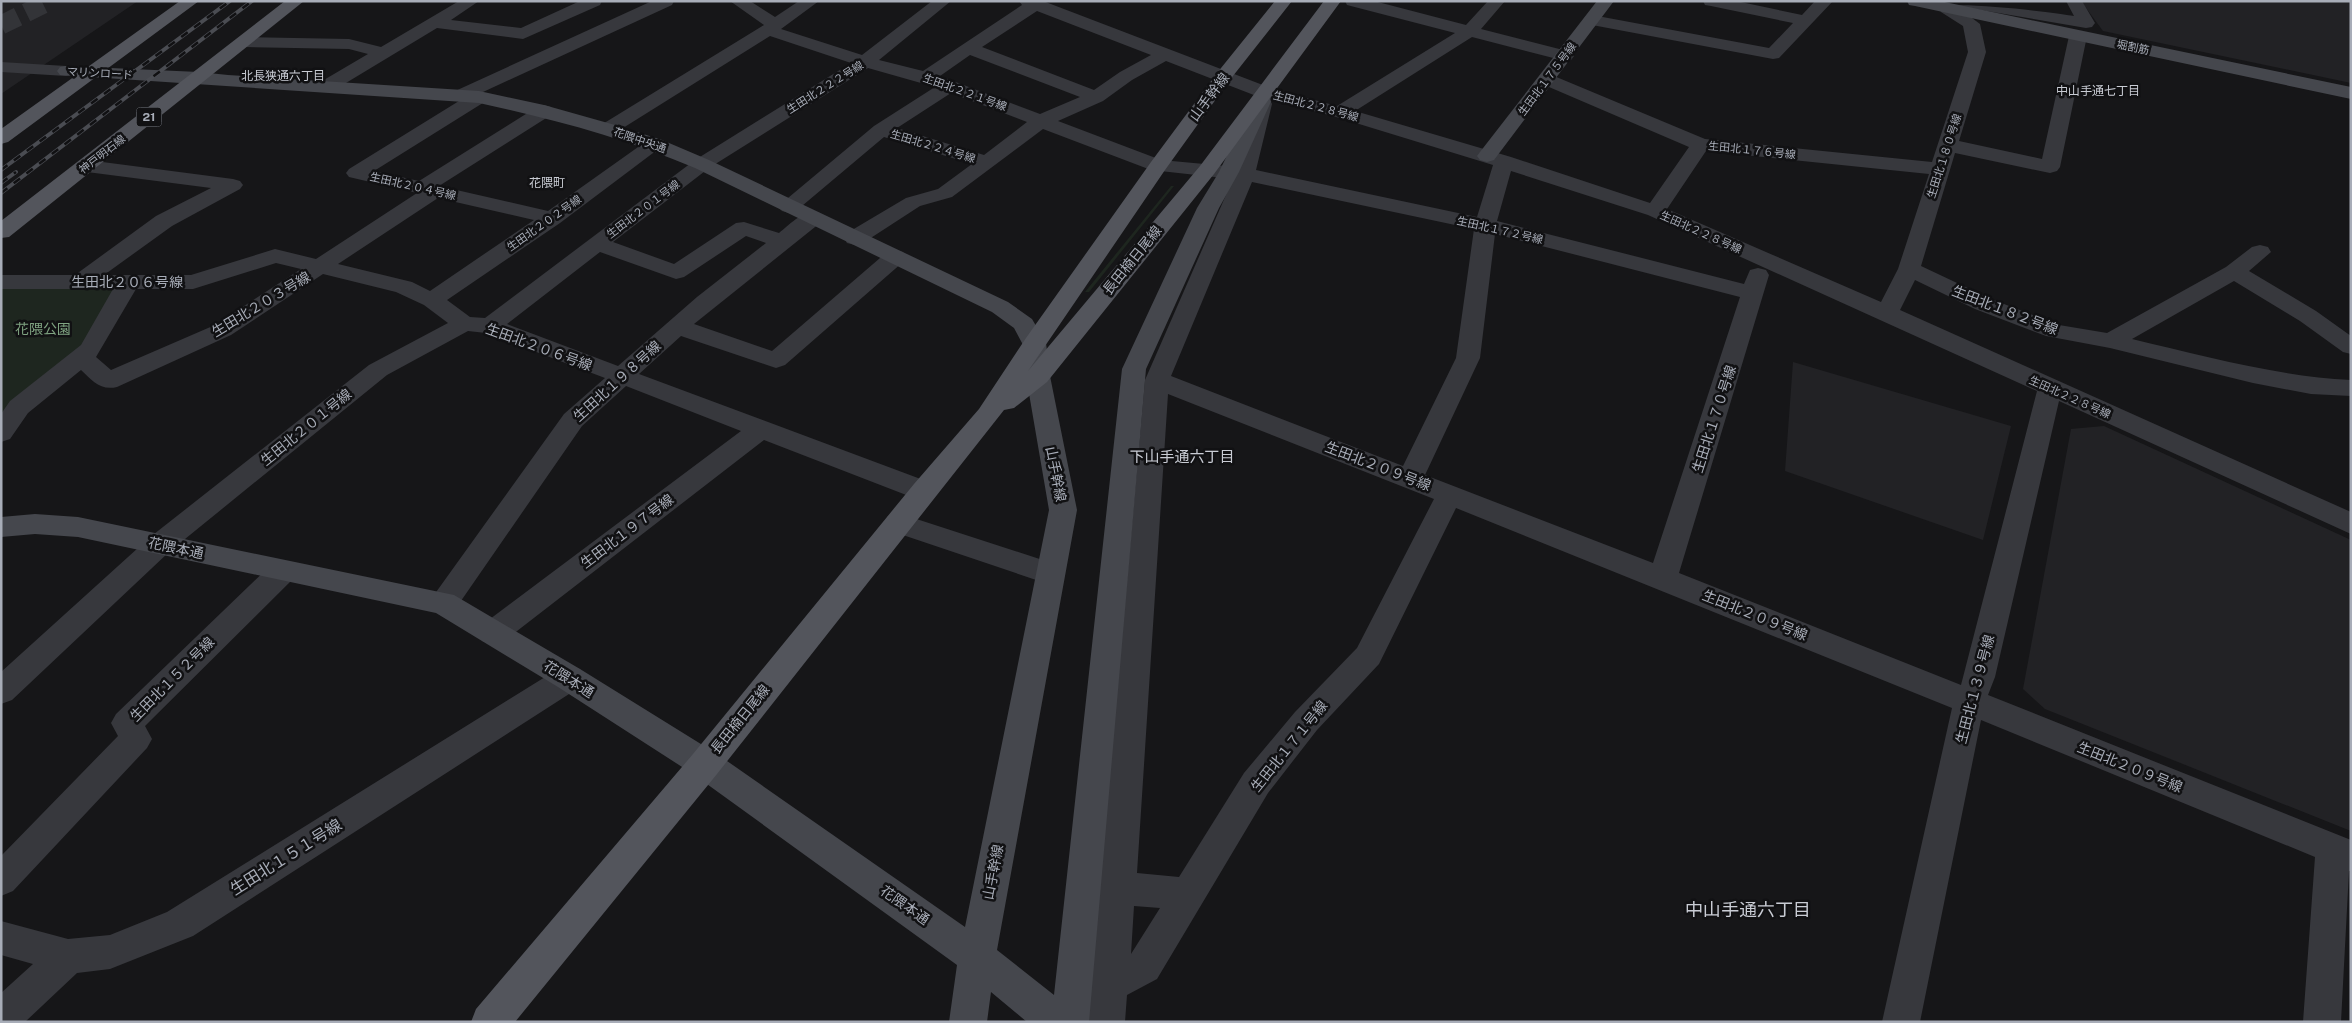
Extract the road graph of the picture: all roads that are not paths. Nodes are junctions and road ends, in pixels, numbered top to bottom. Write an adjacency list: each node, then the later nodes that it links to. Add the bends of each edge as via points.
1 (166, 1): 34 (main road)
2 (191, 1): 35 (main road)
3 (296, 1): 27 (main road, 神戸明石線 / 21)
4 (472, 1): 23 (street)
5 (594, 1): 23 (street, via 523,34)
6 (666, 1): 44 (street)
7 (738, 1): 24 (street, 生田北２２１号線)
8 (811, 1): 24 (street)
9 (943, 1): 32 (street, 生田北２２２号線)
10 (1284, 1): 38 (main road, 山手幹線)
11 (1333, 1): 42 (main road)
12 (1354, 1): 25 (street)
13 (1497, 1): 25 (street)
14 (1606, 1): 21 (street, 生田北１７５号線)
15 (1712, 1): 22 (street)
16 (1825, 1): 22 (street)
17 (1915, 1): 20 (street, 堀割筋)
18 (2074, 1): 20 (street, via 2086,23 1961,2)
19 (1031, 3): 28 (street); 30 (street, 生田北２２８号線)
20 (1947, 8): 26 (street, 堀割筋); 55 (street, 生田北１８０号線, via 1971,24 1977,52)
21 (1592, 20): 22 (street, via 1773,54); 31 (street, 生田北１７５号線)
22 (1806, 21)
23 (436, 23): 29 (street)
24 (772, 28): 32 (street, 生田北２２１号線); 50 (street)
25 (1470, 31): 31 (street); 47 (street)
26 (2078, 36): 43 (street, 堀割筋); 55 (street, via 2050,167)
27 (244, 42): 29 (street, via 349,44); 36 (main road, 神戸明石線 / 21)
28 (970, 48): 37 (street); 45 (street)
29 (385, 53): 41 (street)
30 (1164, 55): 38 (street, 生田北２２８号線); 45 (street, 生田北２２４号線)
31 (1565, 56): 39 (street, 生田北１７５号線)
32 (865, 62): 37 (street, 生田北２２１号線); 58 (street, 生田北２２２号線)
33 (1, 66): 34 (street, マリンロード)
34 (66, 71): 35 (street, マリンロード); 48 (main road)
35 (92, 72): 36 (street, マリンロード); 52 (main road)
36 (199, 77): 41 (street, 花隈中央通); 59 (main road, 神戸明石線 / 21)
37 (926, 77): 40 (street, 生田北２２１号線)
38 (1223, 77): 42 (street, 生田北２２８号線); 60 (main road, 山手幹線)
39 (1548, 80): 54 (street, 生田北１７６号線); 56 (street, 生田北１７５号線)
40 (949, 86): 49 (street, 生田北２２１号線); 51 (street)
41 (324, 88): 44 (street, 花隈中央通)
42 (1266, 93): 47 (street, 生田北２２８号線); 62 (street); 62 (main road, 長田楠日尾線)
43 (2351, 93)
44 (469, 97): 46 (street, 花隈中央通); 63 (street, 生田北２０４号線, via 356,173)
45 (1096, 97): 49 (street, 生田北２２４号線)
46 (544, 111): 50 (street, 花隈中央通); 63 (street, 生田北２０３号線)
47 (1340, 112): 56 (street, 生田北２２８号線)
48 (1, 117)
49 (1041, 121): 57 (street, 生田北２２４号線); 60 (street, 生田北２２１号線)
50 (608, 129): 53 (street, 花隈中央通)
51 (881, 130): 57 (street, 生田北２２４号線); 64 (street)
52 (1, 138)
53 (655, 144): 58 (street, 花隈中央通); 66 (street, 生田北２０２号線)
54 (1701, 145): 61 (street, 生田北１７６号線); 65 (street)
55 (1948, 145): 61 (street, 生田北１８０号線)
56 (1496, 159): 65 (street, 生田北２２８号線); 68 (street)
57 (987, 162): 70 (street, via 945,193 914,202)
58 (702, 164): 64 (street, 花隈中央通); 72 (street, 生田北２０１号線)
59 (87, 166): 69 (main road, 神戸明石線 / 21); 79 (street, via 233,185 164,221)
60 (1158, 166): 62 (street, 生田北１７２号線); 89 (main road, 山手幹線)
61 (1938, 170): 77 (street, 生田北１８０号線)
62 (1227, 172): 68 (street, 生田北１７２号線); 92 (main road, 長田楠日尾線); 94 (street); 128 (street, via 1134,369)
63 (428, 190): 66 (street, 生田北２０４号線); 76 (street, 生田北２０３号線)
64 (789, 207): 67 (street, 花隈中央通)
65 (1654, 211): 75 (street, 生田北２２８号線)
66 (552, 218): 83 (street, 生田北２０２号線)
67 (812, 218): 70 (street, 花隈中央通); 71 (street, 生田北１９８号線)
68 (1485, 225): 82 (street, 生田北１７２号線); 100 (street, via 1468,358)
69 (1, 232)
70 (855, 238): 74 (street, 花隈中央通)
71 (782, 242): 72 (street, via 744,228 676,272); 87 (street, 生田北１９８号線)
72 (597, 244): 86 (street, 生田北２０１号線)
73 (2260, 252): 78 (street)
74 (895, 257): 87 (street, via 776,360); 89 (street, 花隈中央通, via 1000,306 1024,324)
75 (1762, 259): 82 (street, 生田北１７０号線); 84 (street, 生田北２２８号線)
76 (322, 266): 80 (street, 生田北２０６号線, via 275,256 193,282); 83 (street, 生田北２０６号線, via 404,288); 91 (street, 生田北２０３号線, via 223,330 108,381)
77 (1908, 269): 84 (street, 生田北１８０号線); 88 (street, 生田北１８２号線, via 1983,304 2054,331)
78 (2234, 272): 88 (street); 90 (street, via 2308,316)
79 (82, 281): 80 (street, 生田北２０６号線); 81 (street, 生田北２０６号線)
80 (129, 281): 91 (street, via 90,350)
81 (1, 282)
82 (1753, 293): 109 (street, 生田北１７０号線)
83 (432, 300): 85 (street, 生田北２０６号線)
84 (1887, 312): 95 (street, 生田北２２８号線)
85 (464, 324): 86 (street, 生田北２０６号線); 106 (street, 生田北２０１号線, via 378,370)
86 (490, 326): 93 (street, 生田北２０６号線)
87 (678, 327): 93 (street, 生田北１９８号線)
88 (2110, 341): 96 (street, 生田北１８２号線, via 2253,375 2311,386)
89 (1034, 343): 92 (street, 山手幹線); 97 (main road, 長田楠日尾線)
90 (2351, 347)
91 (81, 357): 99 (street, via 19,406)
92 (1038, 376): 97 (main road, 長田楠日尾線); 108 (street, 山手幹線, via 1063,510)
93 (621, 377): 98 (street, 生田北２０６号線); 110 (street, 生田北１９８号線, via 573,420)
94 (1157, 380): 100 (street, 生田北２０９号線); 118 (street)
95 (2050, 388): 104 (street, 生田北２２８号線); 114 (street, 生田北１３９号線, via 1980,677)
96 (2351, 388)
97 (988, 415): 101 (main road, 長田楠日尾線)
98 (760, 430): 101 (street, 生田北２０６号線); 111 (street, 生田北１９７号線)
99 (1, 433)
100 (1410, 478): 102 (street, 生田北２０９号線)
101 (924, 491): 103 (main road, 長田楠日尾線)
102 (1450, 493): 109 (street, 生田北２０９号線); 119 (street, 生田北１７１号線, via 1368,656 1306,721 1256,783)
103 (898, 523): 108 (street); 115 (main road, 長田楠日尾線)
104 (2351, 524)
105 (1, 528): 106 (street, 花隈本通, via 35,524 78,527)
106 (158, 545): 107 (street, 花隈本通); 112 (street, 生田北２０１号線)
107 (283, 571): 110 (street, 花隈本通); 117 (street, 生田北１５２号線, via 127,723 136,739)
108 (1051, 574): 122 (street, 山手幹線)
109 (1663, 578): 114 (street, 生田北２０９号線)
110 (444, 603): 111 (street, 花隈本通)
111 (494, 633): 113 (street, 花隈本通)
112 (8, 677)
113 (569, 678): 115 (street, 花隈本通); 121 (street, 生田北１５１号線, via 180,924 110,952)
114 (1969, 702): 116 (street, 生田北２０９号線); 130 (street, 生田北１３９号線)
115 (705, 764): 122 (street, 花隈本通); 125 (main road, 長田楠日尾線)
116 (2342, 852): 131 (street)
117 (1, 880)
118 (1118, 888): 119 (street); 123 (street)
119 (1188, 894): 123 (street, 生田北１７１号線, via 1144,966)
120 (1, 938): 121 (street)
121 (68, 956): 124 (street)
122 (977, 957): 126 (street, 山手幹線); 127 (street, 花隈本通)
123 (1110, 984): 129 (street)
124 (1, 1019)
125 (490, 1022)
126 (968, 1022)
127 (1057, 1022)
128 (1070, 1022)
129 (1106, 1022)
130 (1901, 1022)
131 (2322, 1022)

